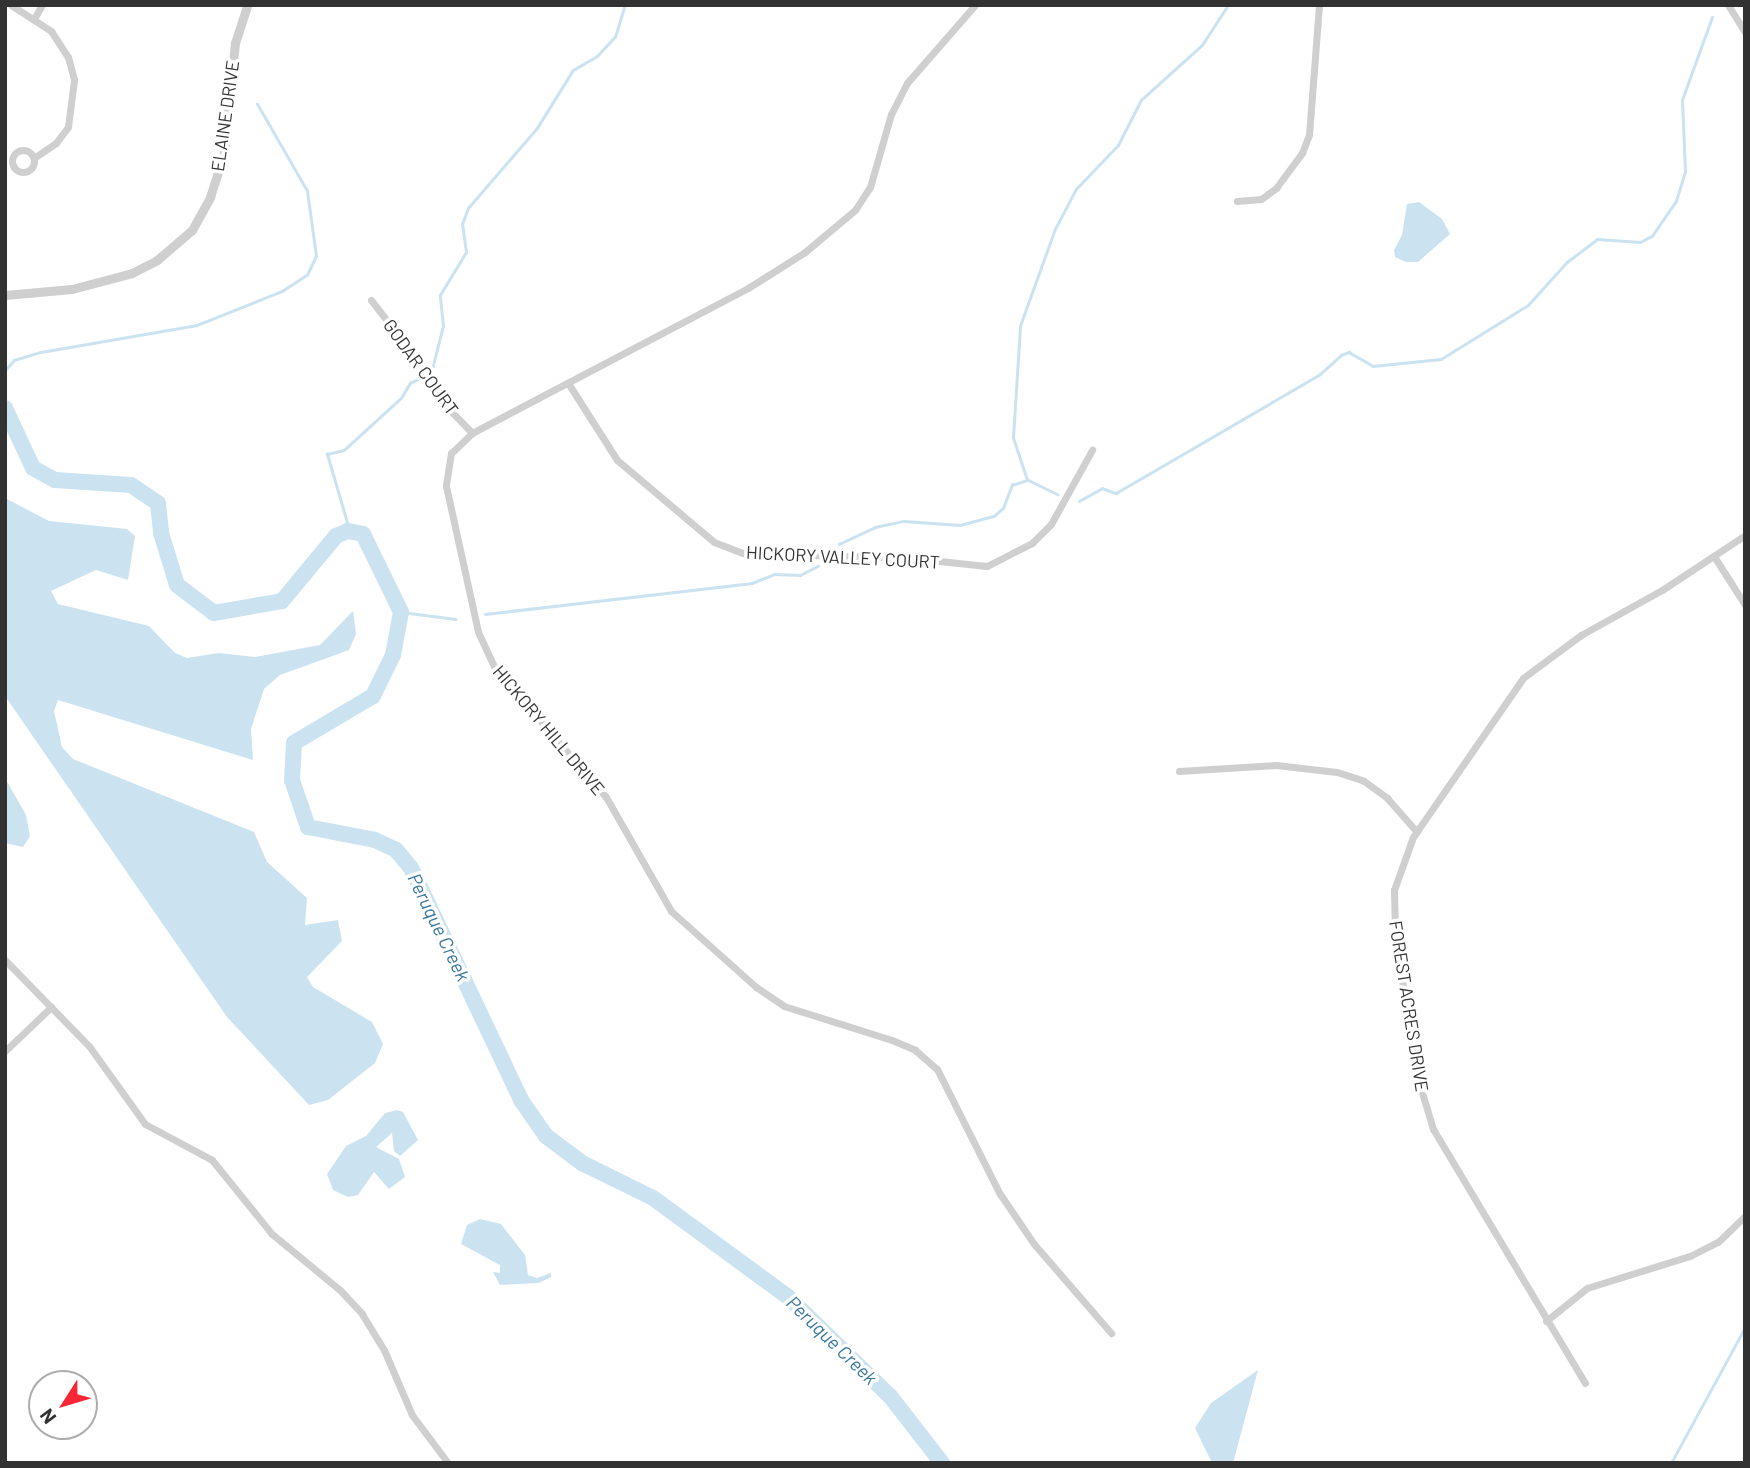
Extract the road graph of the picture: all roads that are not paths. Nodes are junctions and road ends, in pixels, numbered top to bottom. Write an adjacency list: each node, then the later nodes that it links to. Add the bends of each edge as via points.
1 (11, 5): 7 (street)
2 (42, 5): 7 (street)
3 (247, 5): 11 (street, ELAINE DRIVE, via 235,43 224,153 210,197 192,230 157,260 132,272 72,289)
4 (975, 5): 13 (street, HICKORY HILL DRIVE, via 907,83 891,114 870,187 847,216 805,252 748,288)
5 (1319, 5): 10 (street, via 1309,135 1302,153 1276,188 1261,199)
6 (1728, 5): 8 (street)
7 (35, 17): 9 (street, via 68,57 74,103 68,127 56,143)
8 (1745, 32)
9 (34, 158)
10 (1237, 201)
11 (5, 295)
12 (371, 300): 14 (street, GODAR COURT, via 436,384 448,408)
13 (568, 383): 14 (street, HICKORY HILL DRIVE); 15 (street, HICKORY VALLEY COURT, via 617,460 714,542 743,553 911,558 986,566 1032,542 1051,524)
14 (472, 433): 26 (street, HICKORY HILL DRIVE, via 451,453 446,486 478,632 509,689 587,771 671,911 689,930 784,1006 892,1040 915,1050 937,1069 1000,1194 1034,1244)
15 (1092, 450)
16 (1745, 535): 17 (street, FOREST ACRES DRIVE)
17 (1715, 558): 18 (street); 20 (street, FOREST ACRES DRIVE, via 1581,635 1523,678)
18 (1745, 605)
19 (1179, 771): 20 (street, via 1276,765 1337,772 1364,781)
20 (1417, 832): 25 (street, FOREST ACRES DRIVE, via 1404,857 1392,906 1415,1069 1433,1129)
21 (5, 960): 22 (street)
22 (51, 1007): 23 (street); 28 (street, via 89,1046 145,1124 158,1135 212,1160 246,1207 362,1314 384,1350 412,1415)
23 (5, 1051)
24 (1745, 1216): 25 (street, via 1718,1242 1690,1256 1587,1288)
25 (1545, 1321): 27 (street, FOREST ACRES DRIVE)
26 (1111, 1334)
27 (1585, 1383)
28 (448, 1463)

